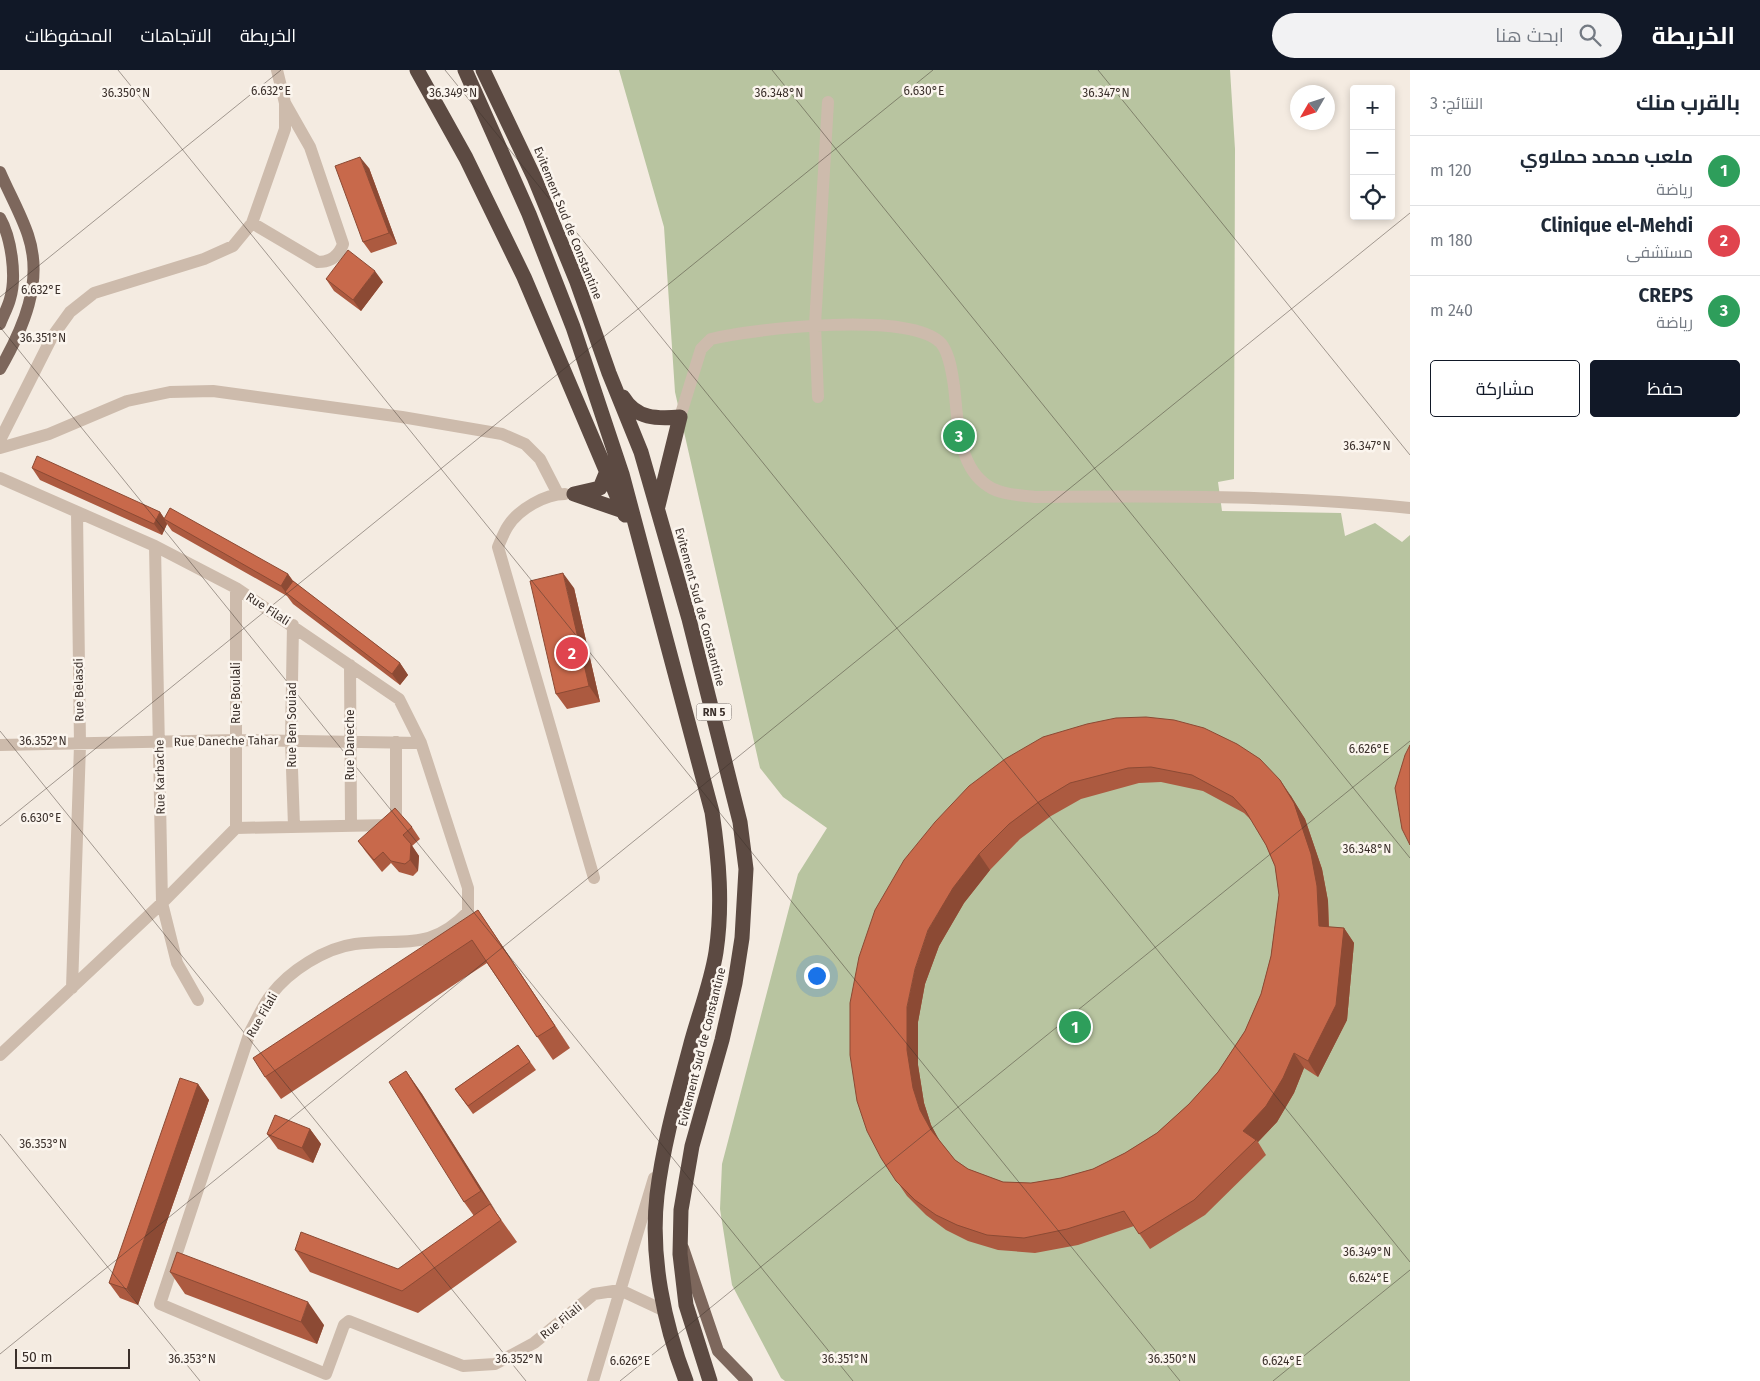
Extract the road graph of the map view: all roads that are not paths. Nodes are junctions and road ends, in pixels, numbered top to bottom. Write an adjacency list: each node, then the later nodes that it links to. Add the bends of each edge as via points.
1 (277, 70): 6 (street)
2 (418, 70): 18 (highway, via 466,158 524,278)
3 (464, 70): 27 (highway, Evitement Sud de Constantine / RN 5, via 529,214 573,328 622,474)
4 (483, 70): 13 (highway, Evitement Sud de Constantine / RN 5, via 538,186)
5 (828, 102): 11 (street)
6 (284, 103): 9 (street, via 285,129); 9 (street, via 310,147 343,244 341,252 326,262 318,262)
7 (0, 172): 12 (main road, via 28,236 34,271 30,302 22,326)
8 (0, 218): 10 (main road, via 7,230 12,260 11,297)
9 (252, 223): 16 (street, via 233,246 204,259 94,293 70,312 52,338)
10 (0, 324)
11 (815, 325): 14 (street); 15 (street, via 711,339 701,349); 23 (street, via 892,326 936,338 943,347 952,373 961,440 970,470 988,487 1008,494 1035,497 1257,498)
12 (0, 369)
13 (609, 373): 15 (highway, via 626,401 638,413 655,418); 22 (highway, Evitement Sud de Constantine / RN 5, via 641,452)
14 (818, 397)
15 (680, 417): 22 (highway)
16 (0, 440)
17 (0, 448): 20 (street, via 49,434 127,401 170,392 213,391 502,434 525,444 540,459)
18 (607, 472): 21 (highway, via 600,488); 24 (highway)
19 (0, 478): 25 (street, Rue Filali)
20 (558, 494): 21 (street); 42 (street, via 527,507 508,525 498,547)
21 (574, 494): 24 (highway)
22 (657, 508): 48 (highway, Evitement Sud de Constantine / RN 5, via 723,746 740,822 746,868 742,938 735,983 692,1146 681,1210)
23 (1410, 508)
24 (623, 511): 27 (highway)
25 (77, 512): 26 (street, Rue Filali); 38 (street, Rue Belasdi)
26 (155, 546): 28 (street, Rue Filali); 34 (street, Rue Karbache)
27 (645, 564): 47 (highway, Evitement Sud de Constantine / RN 5, via 712,812 721,902 716,954)
28 (236, 588): 29 (street, Rue Filali); 31 (street, Rue Boulali)
29 (293, 625): 30 (street, Rue Filali); 32 (street, Rue Ben Souiad)
30 (350, 666): 33 (street, Rue Daneche); 36 (street, Rue Filali, via 399,699)
31 (237, 740): 32 (street, Rue Daneche Tahar); 34 (street, Rue Daneche Tahar); 41 (street, Rue Boulali)
32 (291, 740): 33 (street, Rue Daneche Tahar); 40 (street, Rue Ben Souiad)
33 (350, 740): 35 (street, Rue Daneche Tahar); 39 (street, Rue Daneche)
34 (160, 742): 38 (street, Rue Daneche Tahar); 43 (street, Rue Karbache)
35 (396, 742): 36 (street, Rue Daneche Tahar); 39 (street, via 396,820 391,825)
36 (421, 742): 51 (street, Rue Filali, via 468,888 468,912 454,928 430,940 354,944 325,953 292,975 271,995 250,1032 160,1302 169,1309)
37 (0, 745): 38 (street, Rue Daneche Tahar)
38 (80, 745): 44 (street, Rue Belasdi)
39 (352, 824): 40 (street)
40 (294, 826): 41 (street)
41 (236, 828): 43 (street)
42 (594, 878)
43 (162, 903): 44 (street); 45 (street, Rue Karbache, via 177,963)
44 (72, 988): 46 (street)
45 (198, 1000)
46 (0, 1055)
47 (672, 1119): 49 (street); 50 (highway, Evitement Sud de Constantine / RN 5, via 657,1196 655,1247)
48 (680, 1242): 54 (highway, Evitement Sud de Constantine / RN 5, via 686,1305); 55 (main road, via 718,1351)
49 (620, 1290): 50 (street); 51 (street, Rue Filali, via 594,1294 534,1343 496,1364 463,1366 349,1321 344,1325); 52 (street)
50 (665, 1311): 53 (highway, Evitement Sud de Constantine / RN 5)
51 (325, 1377)
52 (593, 1381)
53 (686, 1381)
54 (710, 1381)
55 (747, 1381)

